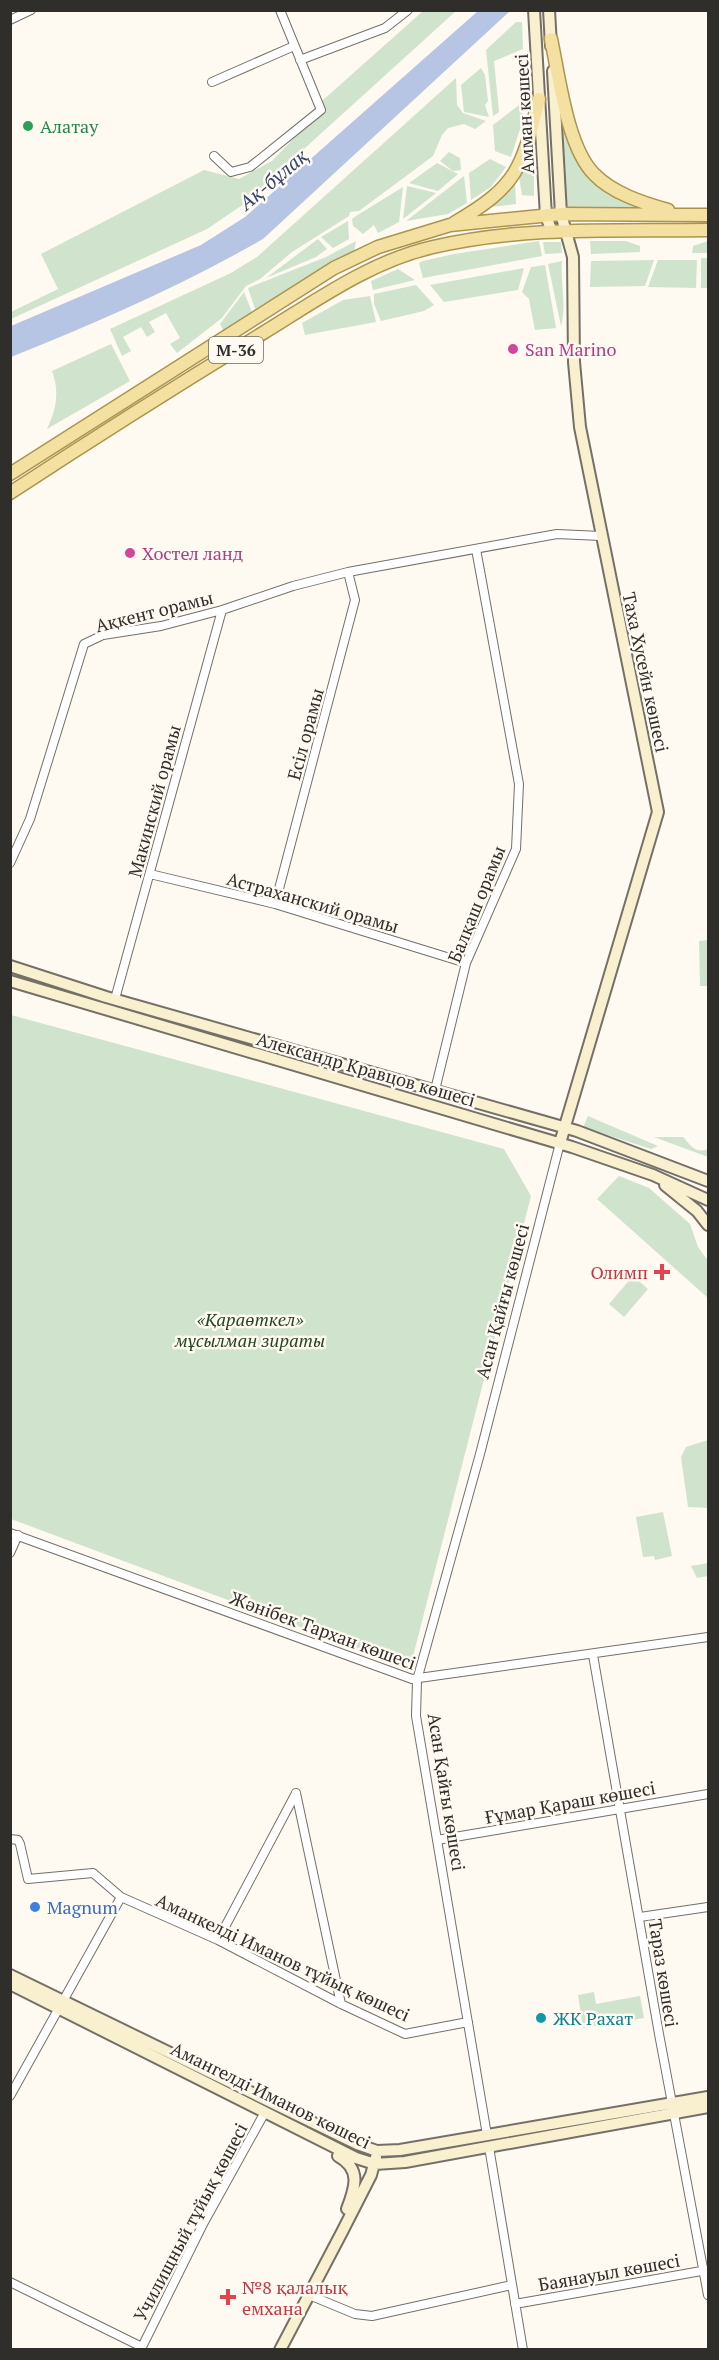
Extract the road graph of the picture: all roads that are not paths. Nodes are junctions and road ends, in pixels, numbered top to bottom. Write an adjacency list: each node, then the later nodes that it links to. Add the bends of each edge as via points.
1 (32, 10): 6 (street)
2 (280, 10): 8 (street)
3 (408, 10): 9 (street, via 386,28)
4 (534, 10): 11 (main road, Амман көшесі)
5 (549, 10): 7 (main road, Амман көшесі)
6 (10, 20)
7 (551, 39): 13 (main road, Амман көшесі); 14 (main road, via 571,130 593,174 626,195)
8 (294, 46): 9 (street); 10 (street)
9 (300, 60): 12 (street, via 321,107 250,167 231,172)
10 (212, 82)
11 (539, 99): 16 (main road, Амман көшесі); 17 (main road, via 527,147 511,179 486,204)
12 (213, 156)
13 (561, 214): 14 (main road, M-36); 16 (main road, M-36); 19 (main road, Таха Хусейн көшесі)
14 (686, 215): 15 (main road, M-36)
15 (708, 215)
16 (546, 216): 17 (main road, M-36); 20 (main road, Амман көшесі)
17 (450, 225): 21 (main road, M-36, via 378,247 334,268)
18 (708, 230): 19 (main road, M-36)
19 (568, 231): 20 (main road, M-36); 23 (main road, Таха Хусейн көшесі, via 573,258 574,362 580,427)
20 (552, 232): 22 (main road, M-36, via 476,238 430,247 387,262 338,287 179,384)
21 (10, 474)
22 (10, 493)
23 (601, 536): 24 (street, Ақкент орамы, via 557,534); 35 (main road, Таха Хусейн көшесі, via 658,812)
24 (476, 549): 25 (street, Ақкент орамы); 30 (street, Балқаш орамы, via 519,784 516,849)
25 (348, 572): 26 (street, Ақкент орамы); 29 (street, Есіл орамы, via 355,600)
26 (222, 610): 27 (street, Ақкент орамы, via 161,626 103,635 84,644 30,819); 28 (street, Макинский орамы)
27 (10, 863)
28 (150, 874): 29 (street, Астраханский орамы); 33 (street, Макинский орамы)
29 (275, 904): 30 (street, Астраханский орамы)
30 (466, 963): 34 (street, Балқаш орамы)
31 (10, 966): 33 (main road, Александр Кравцов көшесі)
32 (10, 981): 36 (main road, Александр Кравцов көшесі)
33 (115, 999): 34 (main road, Александр Кравцов көшесі)
34 (435, 1090): 35 (main road, Александр Кравцов көшесі)
35 (564, 1128): 36 (main road, Таха Хусейн көшесі); 38 (main road, Александр Кравцов көшесі)
36 (560, 1143): 37 (main road, Александр Кравцов көшесі); 45 (street, Асан Қайғы көшесі)
37 (653, 1175): 39 (main road, Александр Кравцов көшесі); 40 (main road)
38 (708, 1181)
39 (708, 1200)
40 (708, 1225)
41 (14, 1534): 42 (street); 45 (street, Жәнібек Тархан көшесі)
42 (10, 1553)
43 (708, 1637): 44 (street, Жәнібек Тархан көшесі)
44 (593, 1655): 45 (street, Жәнібек Тархан көшесі); 47 (street, Тараз көшесі)
45 (417, 1680): 49 (street, Асан Қайғы көшесі, via 416,1716)
46 (708, 1794): 47 (street, Ғұмар Қараш көшесі)
47 (622, 1809): 49 (street, Ғұмар Қараш көшесі); 52 (street, Тараз көшесі)
48 (10, 1839): 50 (street, Аманкелді Иманов тұйық көшесі, via 20,1844 28,1879 93,1873)
49 (437, 1840): 58 (street, Асан Қайғы көшесі)
50 (121, 1897): 53 (street, Аманкелді Иманов тұйық көшесі); 56 (street)
51 (708, 1907): 52 (street)
52 (640, 1917): 62 (street, Тараз көшесі)
53 (218, 1940): 57 (street, Аманкелді Иманов тұйық көшесі); 57 (street, via 296,1793)
54 (10, 1975): 56 (main road, Амангелді Иманов көшесі)
55 (10, 1984): 56 (main road, Амангелді Иманов көшесі)
56 (61, 2004): 59 (street); 63 (main road, Амангелді Иманов көшесі); 66 (main road, Амангелді Иманов көшесі)
57 (341, 2004): 58 (street, Аманкелді Иманов тұйық көшесі, via 405,2034)
58 (468, 2022): 64 (street, Асан Қайғы көшесі)
59 (10, 2096)
60 (708, 2097): 62 (main road, Амангелді Иманов көшесі)
61 (708, 2107): 62 (main road, Амангелді Иманов көшесі)
62 (673, 2108): 64 (main road, Амангелді Иманов көшесі); 65 (main road, Амангелді Иманов көшесі); 69 (street, Тараз көшесі)
63 (268, 2113): 67 (main road, Амангелді Иманов көшесі); 68 (main road, via 350,2165 356,2185); 70 (street, Училищный тұйық көшесі, via 203,2224 141,2347)
64 (487, 2135): 65 (main road, Асан Қайғы көшесі); 66 (main road, Амангелді Иманов көшесі)
65 (489, 2147): 67 (main road, Амангелді Иманов көшесі); 71 (street, Асан Қайғы көшесі)
66 (377, 2151): 67 (main road)
67 (375, 2164): 68 (main road)
68 (342, 2232): 72 (main road)
69 (706, 2271): 73 (street, Тараз көшесі); 74 (street, Баянауыл көшесі)
70 (10, 2282)
71 (512, 2285): 72 (street, Баянауыл көшесі, via 372,2316 355,2314); 74 (street, Асан Қайғы көшесі)
72 (309, 2295): 75 (main road)
73 (708, 2295)
74 (515, 2304): 76 (street, Асан Қайғы көшесі)
75 (280, 2349)
76 (523, 2349)

